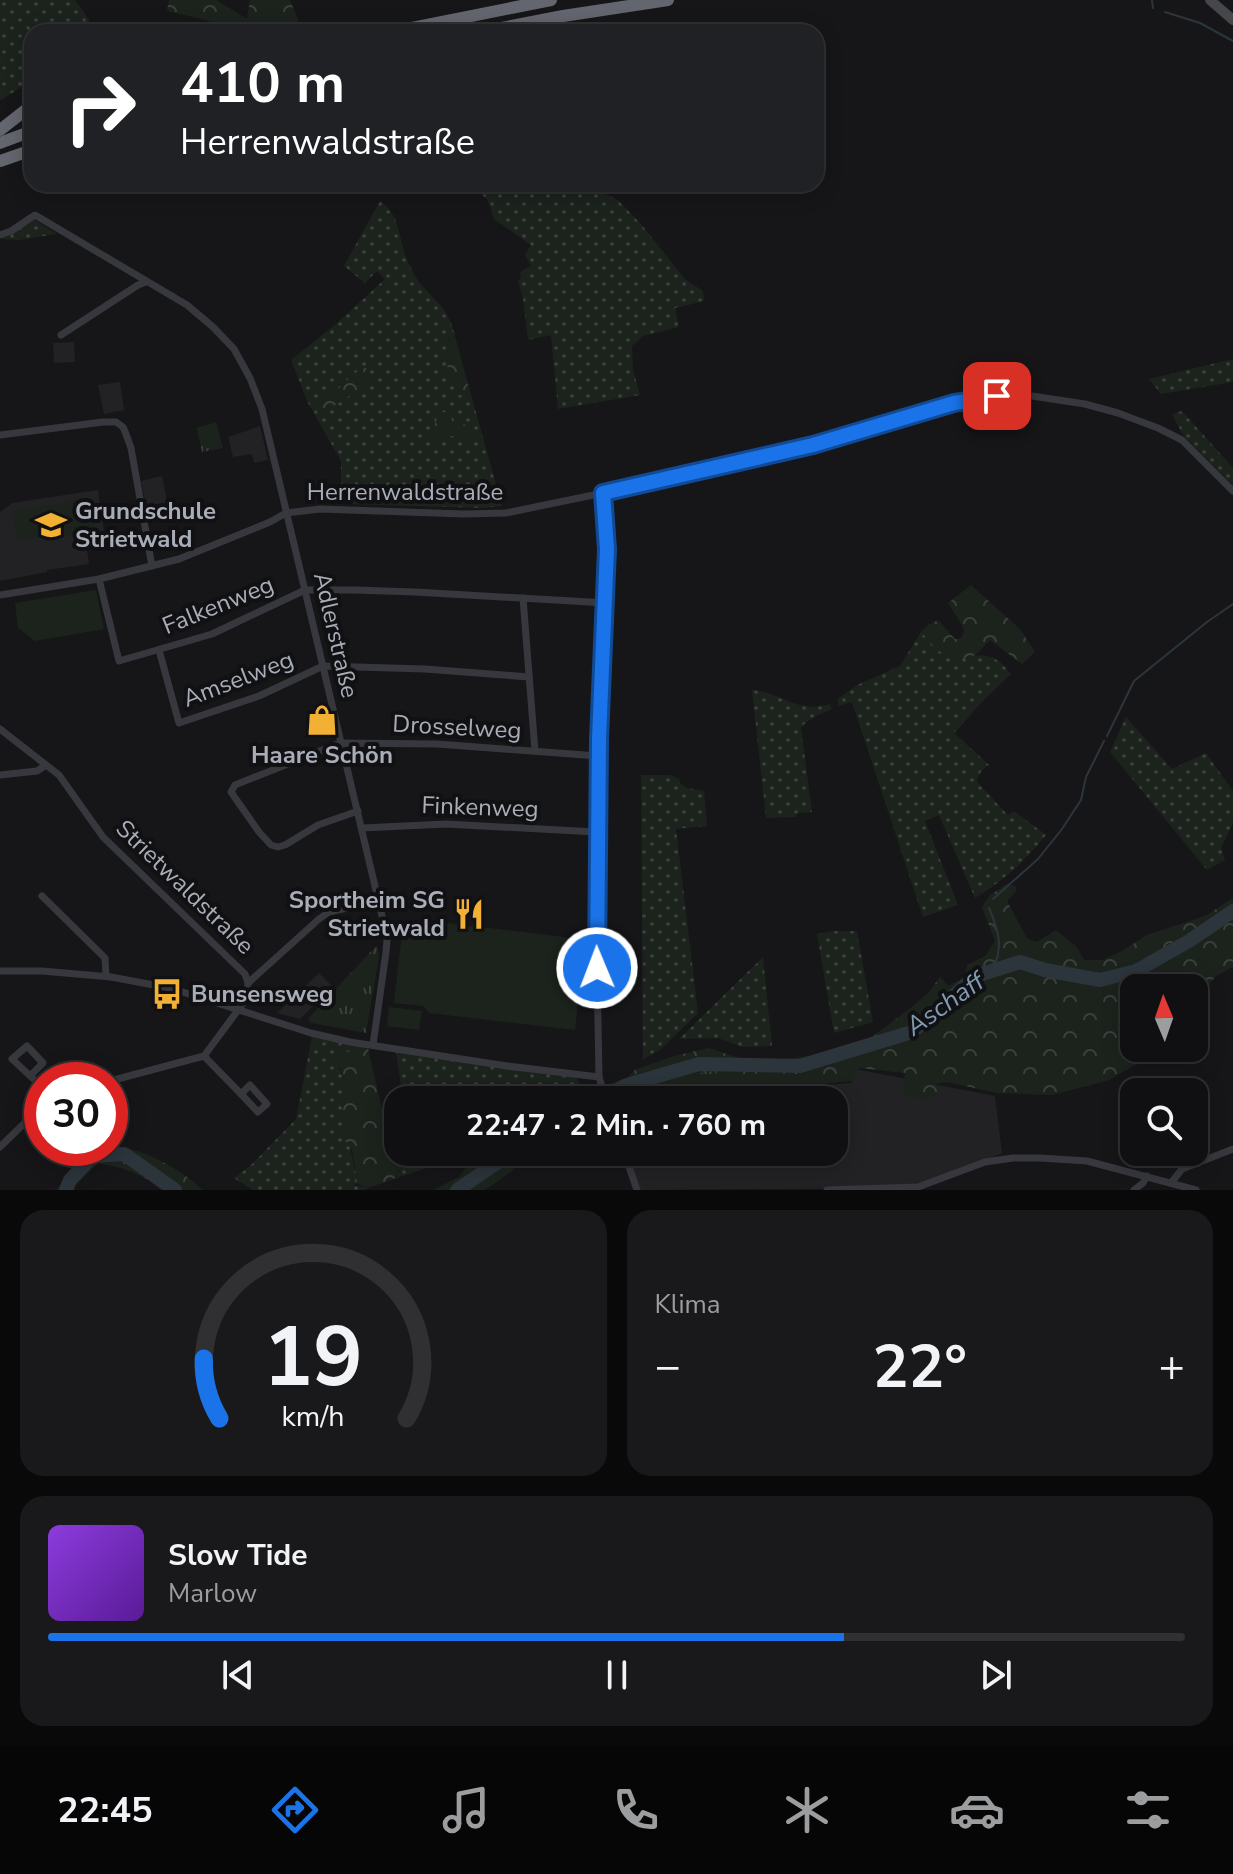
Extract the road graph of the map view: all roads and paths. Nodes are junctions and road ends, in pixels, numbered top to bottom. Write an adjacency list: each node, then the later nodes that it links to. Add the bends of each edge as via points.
1 (551, 0): 5 (highway)
2 (668, 0): 6 (highway)
3 (1210, 0): 4 (street)
4 (1233, 20)
5 (432, 24)
6 (522, 24)
7 (24, 111): 8 (highway)
8 (0, 130)
9 (24, 134): 10 (highway)
10 (0, 143)
11 (24, 153): 12 (highway)
12 (0, 161)
13 (0, 235): 14 (street, Adlerstraße, via 35,215)
14 (146, 282): 15 (street); 19 (street, Adlerstraße, via 187,305 234,349 262,409)
15 (61, 335)
16 (0, 435): 20 (street, via 103,422 123,427)
17 (1233, 491): 18 (street, Herrenwaldstraße, via 1182,440 1158,428 1085,404 1015,395 954,403 813,445)
18 (603, 493): 19 (street, Herrenwaldstraße, via 506,513); 25 (street)
19 (286, 513): 20 (street, Herrenwaldstraße); 22 (street, Adlerstraße)
20 (152, 566): 21 (street, Herrenwaldstraße)
21 (99, 579): 23 (street, Herrenwaldstraße); 26 (street, Falkenweg, via 119,661)
22 (305, 590): 24 (street, Falkenweg); 26 (street, Falkenweg, via 212,634); 27 (street, Adlerstraße)
23 (0, 595)
24 (523, 598): 25 (street, Falkenweg); 28 (street)
25 (606, 603): 32 (street)
26 (159, 650): 27 (street, Amselweg, via 179,723 259,696)
27 (323, 666): 28 (street, Amselweg); 30 (street, Adlerstraße)
28 (529, 677): 31 (street)
29 (0, 729): 33 (street, Strietwaldstraße)
30 (340, 743): 31 (street, Drosselweg); 35 (street, Adlerstraße); 35 (street, Drosselweg, via 235,785 231,792 259,832 278,847)
31 (535, 751): 32 (street, Drosselweg)
32 (598, 756): 37 (street)
33 (46, 765): 34 (street); 42 (street, Strietwaldstraße, via 103,837 245,974)
34 (0, 775)
35 (358, 811): 36 (street, Adlerstraße)
36 (362, 828): 37 (street, Finkenweg, via 446,824); 39 (street, Adlerstraße)
37 (597, 832): 47 (street)
38 (42, 896): 41 (street, via 105,958)
39 (378, 901): 42 (street, via 329,912); 44 (street, Adlerstraße, via 387,940)
40 (0, 971): 41 (street)
41 (106, 976): 43 (street)
42 (248, 983): 43 (street, Strietwaldstraße)
43 (239, 1009): 44 (street, via 311,1033); 45 (street, Strietwaldstraße)
44 (373, 1045): 47 (street)
45 (204, 1056): 46 (street); 49 (street)
46 (128, 1076)
47 (599, 1077): 48 (street)
48 (602, 1086)
49 (241, 1094)
50 (24, 1124): 51 (street)
51 (0, 1147)
52 (1233, 1149): 55 (street, via 1182,1169)
53 (629, 1166): 56 (street)
54 (1147, 1176): 55 (street); 57 (street, via 1087,1161 1013,1158 985,1162 918,1187); 58 (street)
55 (1171, 1183): 59 (street)
56 (637, 1190)
57 (827, 1190)
58 (1134, 1190)
59 (1196, 1190)

